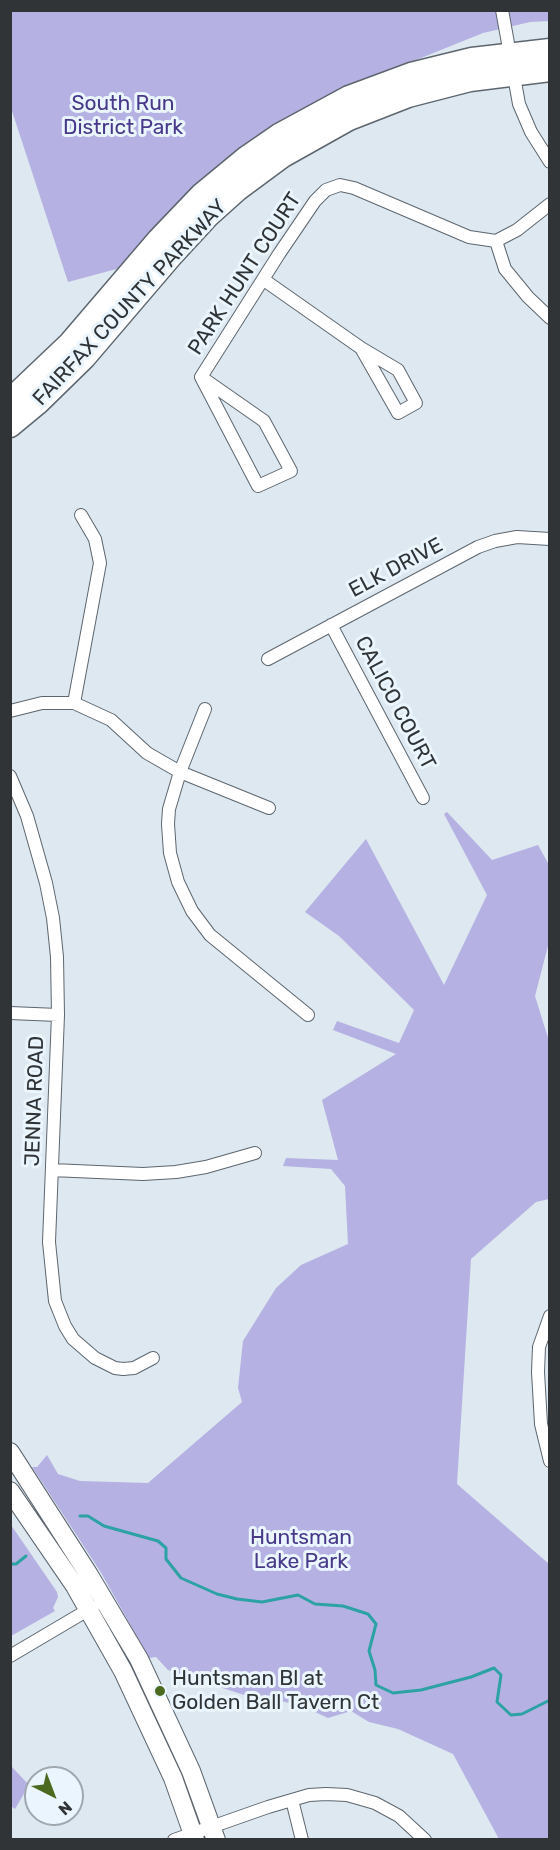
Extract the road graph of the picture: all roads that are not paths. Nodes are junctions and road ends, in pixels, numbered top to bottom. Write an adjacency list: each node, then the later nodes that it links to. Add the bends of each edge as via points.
1 (502, 10): 3 (street)
2 (549, 50): 3 (highway, FAIRFAX COUNTY PARKWAY)
3 (511, 64): 4 (highway, FAIRFAX COUNTY PARKWAY); 5 (street, via 522,113); 12 (highway, FAIRFAX COUNTY PARKWAY, via 472,59 371,88 312,115 262,146 185,211 70,343); 13 (highway, FAIRFAX COUNTY PARKWAY, via 387,103 283,156 208,216 84,357)
4 (549, 70)
5 (549, 162)
6 (549, 204): 7 (street, via 517,230)
7 (496, 241): 8 (street, PARK HUNT COURT, via 469,237 340,185 326,190 315,201); 9 (street, via 505,269)
8 (264, 280): 10 (street); 11 (street, PARK HUNT COURT)
9 (549, 318)
10 (362, 348): 10 (street, via 398,413 416,403 398,370)
11 (201, 377): 11 (street, PARK HUNT COURT, via 264,421 291,471 258,486)
12 (10, 400)
13 (10, 426)
14 (81, 515): 18 (street, via 95,539 100,563)
15 (549, 539): 16 (street, ELK DRIVE, via 517,537 478,547)
16 (331, 625): 17 (street, ELK DRIVE); 23 (street, CALICO COURT)
17 (268, 659)
18 (74, 703): 20 (street, via 42,703); 21 (street, via 111,720 147,753)
19 (205, 709): 21 (street)
20 (10, 711)
21 (180, 772): 24 (street); 27 (street, via 172,796 168,837 173,868 184,898 218,943)
22 (10, 776): 26 (street, JENNA ROAD, via 27,816 46,883 57,957)
23 (423, 798)
24 (269, 808)
25 (10, 1013): 26 (street)
26 (58, 1015): 29 (street, JENNA ROAD)
27 (308, 1015)
28 (255, 1153): 29 (street, via 176,1172)
29 (52, 1170): 31 (street, JENNA ROAD, via 50,1261 56,1301 65,1326 84,1350 115,1368 134,1368)
30 (549, 1316): 32 (street, via 539,1347)
31 (153, 1358)
32 (545, 1402): 34 (street, via 541,1424)
33 (10, 1452): 36 (street)
34 (549, 1461)
35 (10, 1491): 37 (street)
36 (105, 1600): 37 (street); 40 (street, via 164,1710)
37 (88, 1610): 38 (street); 41 (street, via 146,1718)
38 (10, 1656)
39 (292, 1800): 40 (street); 43 (street); 44 (street, via 326,1794 361,1798 399,1816)
40 (214, 1833): 41 (street)
41 (194, 1836): 42 (street)
42 (174, 1839)
43 (302, 1839)
44 (425, 1839)

